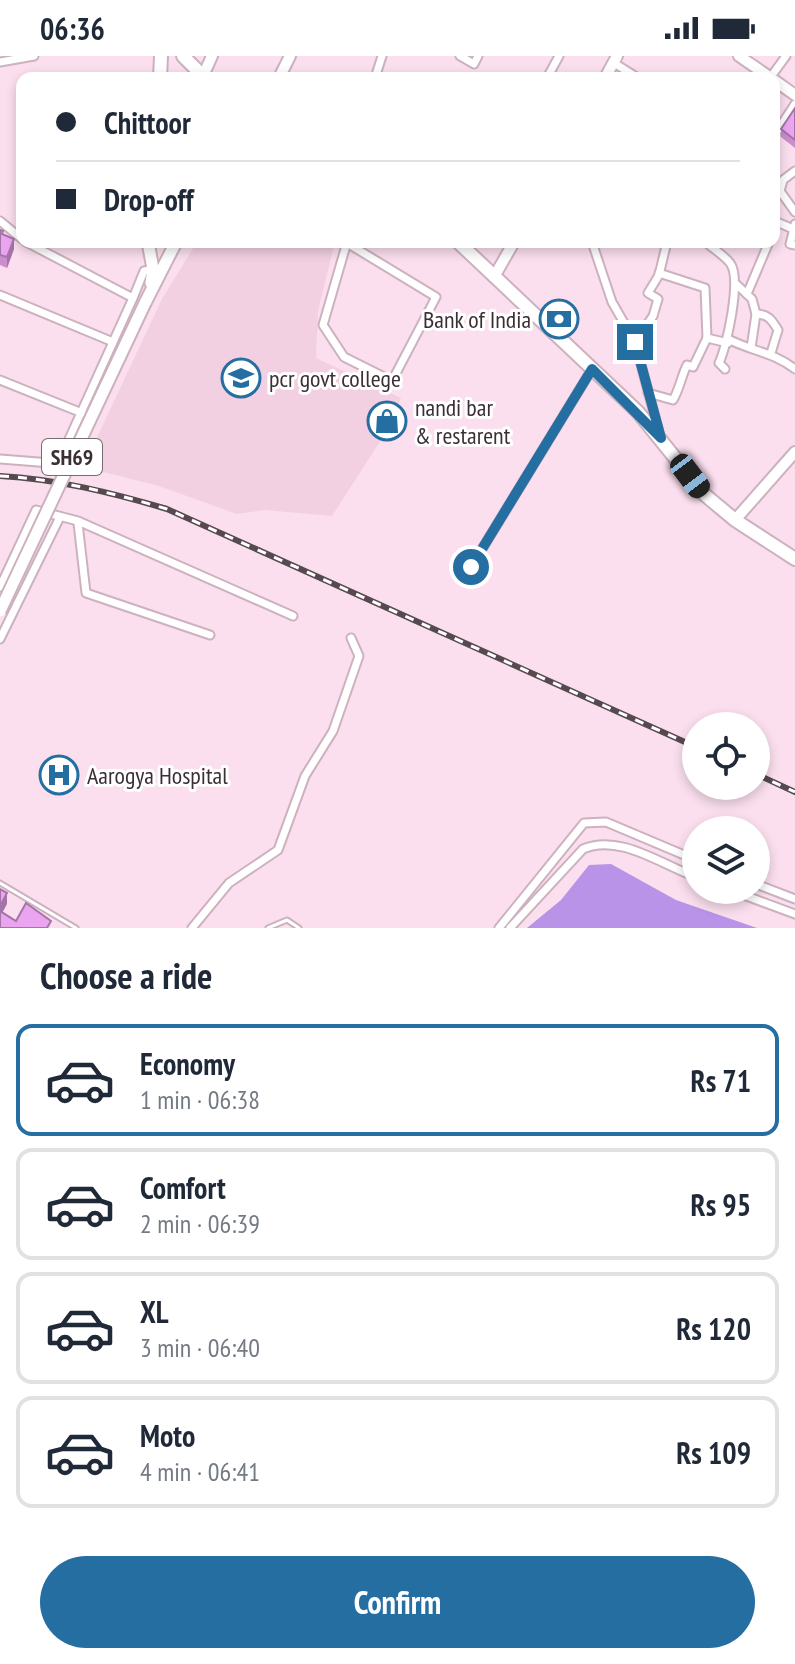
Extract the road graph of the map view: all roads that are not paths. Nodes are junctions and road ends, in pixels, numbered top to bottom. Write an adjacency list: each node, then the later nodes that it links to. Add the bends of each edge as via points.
1 (34, 56): 6 (street)
2 (183, 56): 7 (highway)
3 (460, 56): 4 (street, via 474,64)
4 (478, 56)
5 (739, 56): 8 (street)
6 (0, 62)
7 (199, 72)
8 (762, 72)
9 (795, 104): 10 (street)
10 (780, 127)
11 (795, 171): 12 (street, via 783,180 780,191)
12 (795, 212)
13 (0, 221): 15 (street)
14 (794, 227): 16 (street, via 790,244)
15 (16, 234)
16 (795, 245)
17 (40, 248): 35 (street)
18 (150, 248): 29 (main road)
19 (172, 248): 29 (main road, SH69)
20 (345, 248): 21 (street, via 323,325 344,357 392,381 436,297)
21 (357, 248)
22 (464, 248): 31 (highway)
23 (511, 248): 31 (street)
24 (594, 248): 40 (street, via 612,302)
25 (665, 248): 30 (street)
26 (713, 248): 28 (street)
27 (766, 248): 33 (street)
28 (715, 250): 32 (street, via 732,265)
29 (158, 268): 35 (main road, SH69)
30 (659, 273): 37 (street, via 705,288); 40 (street, via 648,293 658,299 653,316)
31 (494, 277): 43 (highway)
32 (736, 284): 33 (street); 38 (street)
33 (747, 294): 36 (street)
34 (0, 295): 39 (street)
35 (142, 299): 39 (street); 58 (main road, SH69, bridge)
36 (756, 314): 41 (street); 42 (street, via 772,319 778,330)
37 (707, 338): 38 (street); 47 (street, via 693,367 687,365 673,400)
38 (728, 341): 41 (street); 44 (street, via 719,363)
39 (113, 342): 48 (street)
40 (635, 342): 47 (street)
41 (751, 348): 42 (street)
42 (771, 353): 45 (street)
43 (592, 369): 49 (highway); 56 (street)
44 (725, 369)
45 (795, 369)
46 (0, 380): 48 (street)
47 (648, 393): 49 (street)
48 (82, 413): 51 (street, via 60,459)
49 (661, 438): 53 (highway, via 705,495)
50 (795, 452): 53 (street)
51 (0, 459)
52 (60, 517): 54 (street); 57 (street, via 36,510); 62 (street)
53 (735, 520): 55 (highway)
54 (78, 521): 59 (street); 60 (street, via 86,593)
55 (793, 553)
56 (471, 567)
57 (0, 587)
58 (0, 611)
59 (293, 616)
60 (210, 635)
61 (351, 638): 71 (street, via 359,656 333,731 305,776 278,850 229,883)
62 (0, 639)
63 (682, 854): 74 (street, via 606,822 584,823)
64 (682, 871): 75 (street, via 599,842 583,849)
65 (0, 883): 70 (lane)
66 (770, 889): 67 (street)
67 (795, 899)
68 (768, 904): 69 (street)
69 (795, 914)
70 (76, 928)
71 (192, 928)
72 (268, 928): 73 (lane, via 287,920)
73 (299, 928)
74 (499, 928)
75 (510, 928)

